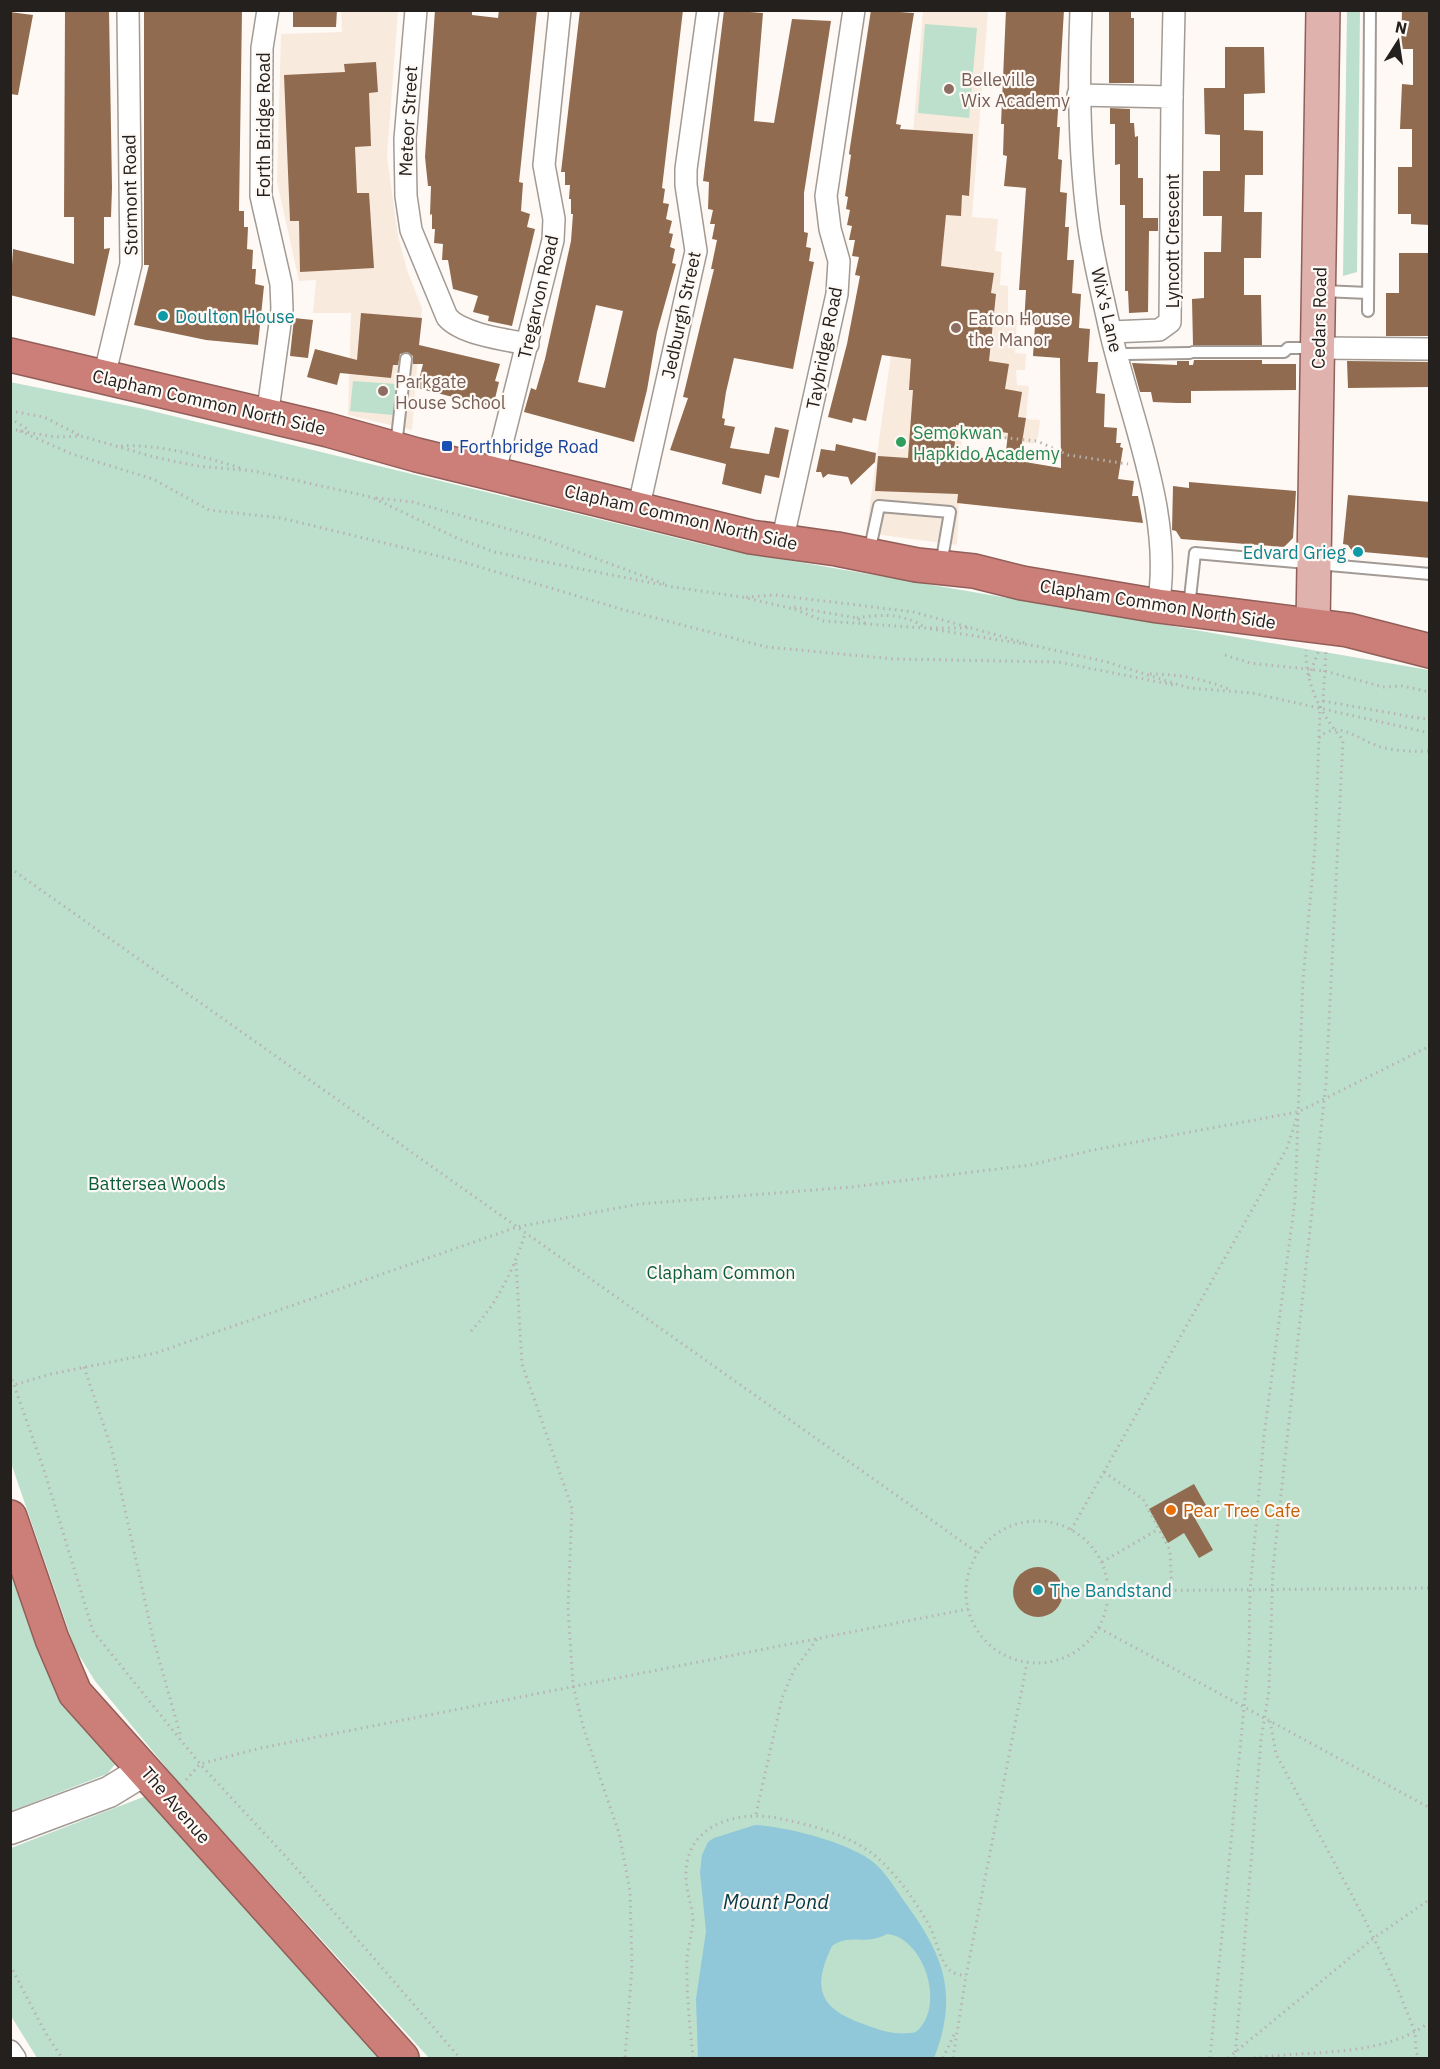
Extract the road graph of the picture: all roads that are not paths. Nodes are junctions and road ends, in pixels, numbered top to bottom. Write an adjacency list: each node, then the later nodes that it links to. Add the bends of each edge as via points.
1 (128, 10): 23 (street, Stormont Road, via 131,264)
2 (268, 10): 24 (street, Forth Bridge Road, via 262,48 261,196 281,284 282,309)
3 (416, 10): 17 (street, Meteor Street, via 404,156 411,230 452,323)
4 (560, 10): 17 (street, Tregarvon Road, via 544,165 555,229)
5 (708, 10): 27 (street, Jedburgh Street, via 686,169 696,251)
6 (854, 10): 28 (street, Taybridge Road, via 826,196 839,261 837,294)
7 (1081, 10): 11 (street, Wix's Lane)
8 (1173, 10): 12 (street, Lyncott Crescent)
9 (1323, 10): 13 (main road, Cedars Road)
10 (1370, 10): 14 (lane)
11 (1078, 96): 12 (street); 16 (street, Wix's Lane, via 1089,228)
12 (1172, 97): 16 (street, Lyncott Crescent, via 1170,322 1159,330)
13 (1320, 291): 14 (lane); 18 (main road, Cedars Road)
14 (1368, 293): 15 (lane)
15 (1368, 311)
16 (1110, 332): 21 (street, Wix's Lane)
17 (528, 344): 26 (street, Tregarvon Road)
18 (1319, 348): 19 (street); 21 (lane); 30 (main road, Cedars Road)
19 (1430, 349)
20 (10, 355): 23 (highway, Clapham Common North Side)
21 (1117, 357): 33 (street, Wix's Lane, via 1145,463 1161,552 1162,580)
22 (406, 359): 25 (lane)
23 (104, 377): 24 (highway, Clapham Common North Side)
24 (267, 417): 25 (highway, Clapham Common North Side)
25 (395, 449): 26 (highway, Clapham Common North Side)
26 (494, 475): 27 (highway, Clapham Common North Side)
27 (638, 510): 28 (highway, Clapham Common North Side)
28 (782, 542): 29 (highway, Clapham Common North Side)
29 (868, 556): 31 (highway, Clapham Common North Side); 31 (lane, via 879,506 950,512)
30 (1316, 563): 32 (lane); 33 (lane, via 1195,553); 34 (main road, Cedars Road)
31 (941, 568): 33 (highway, Clapham Common North Side)
32 (1430, 574)
33 (1173, 608): 34 (highway, Clapham Common North Side, via 1286,624)
34 (1320, 637): 35 (highway, Clapham Common North Side, via 1361,633)
35 (1430, 651)
36 (10, 1516): 37 (highway, The Avenue, via 52,1640 75,1692)
37 (145, 1770): 38 (street, via 109,1792); 41 (highway, The Avenue)
38 (10, 1829)
39 (10, 2051): 40 (street)
40 (15, 2058)
41 (402, 2058)

